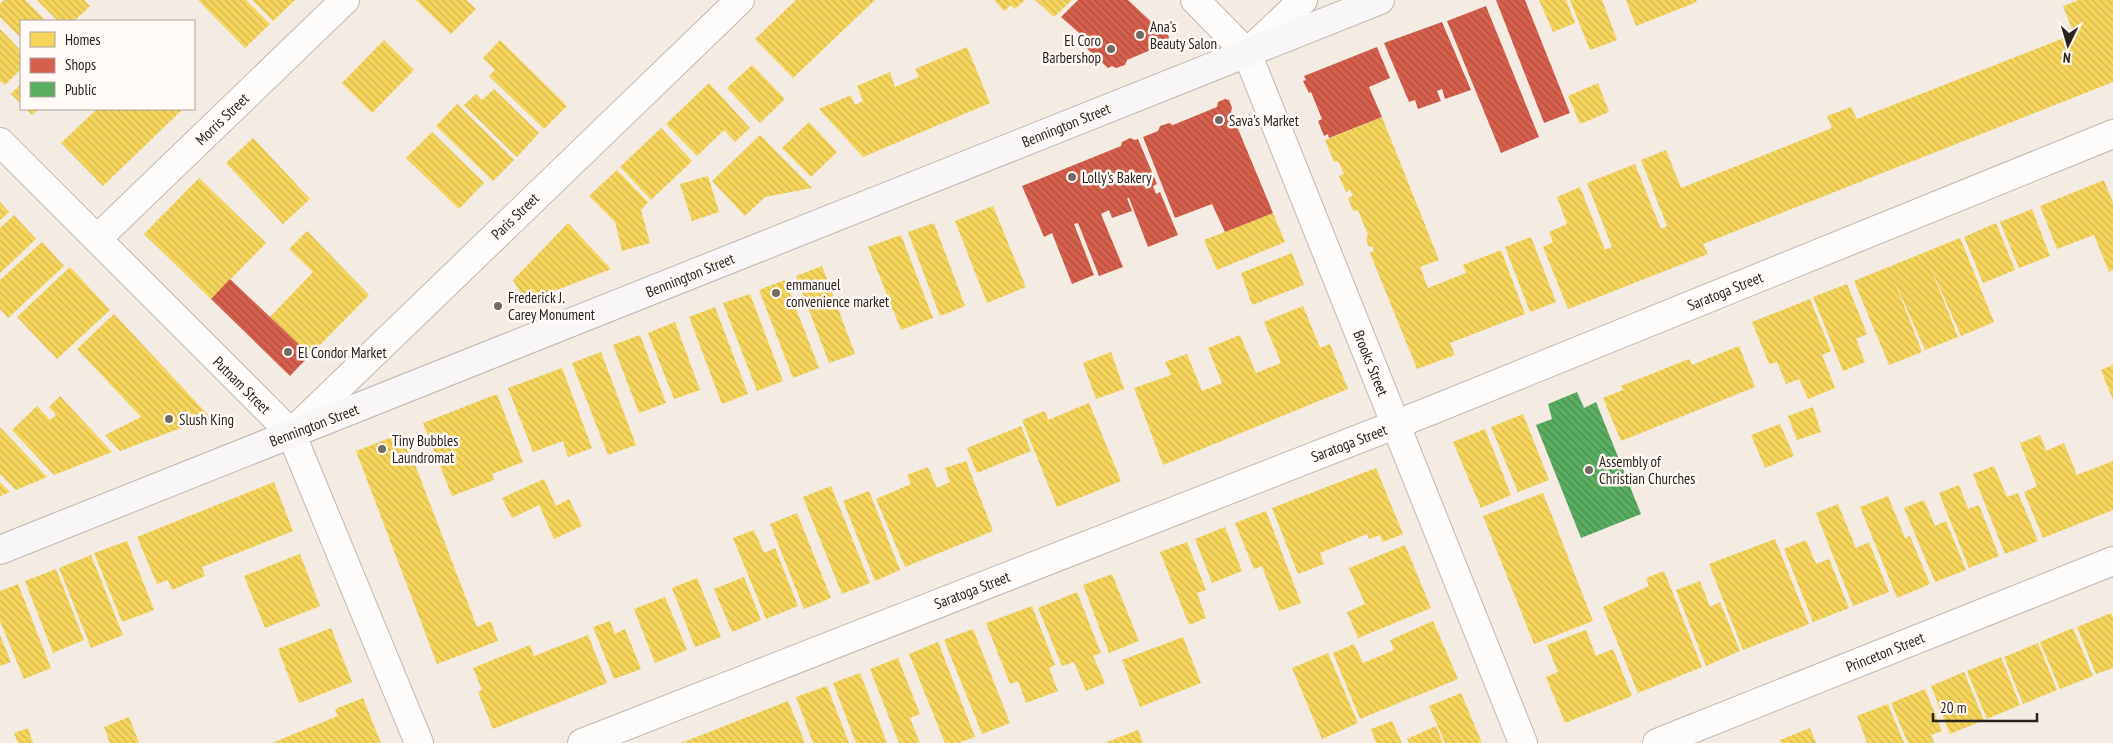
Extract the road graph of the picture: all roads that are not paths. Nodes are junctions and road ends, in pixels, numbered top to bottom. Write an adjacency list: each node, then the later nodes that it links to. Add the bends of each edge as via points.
1 (345, 0): 9 (street, Morris Street)
2 (740, 0): 11 (street, Paris Street)
3 (1195, 0): 6 (street, Brooks Street)
4 (1303, 0): 6 (street)
5 (1380, 0): 6 (main road, Bennington Street)
6 (1247, 53): 10 (street, Brooks Street); 11 (main road, Bennington Street)
7 (2113, 134): 10 (street, Saratoga Street)
8 (0, 142): 9 (street, Putnam Street)
9 (98, 238): 11 (street, Putnam Street)
10 (1396, 424): 15 (street, Saratoga Street); 16 (street, Brooks Street)
11 (291, 433): 12 (main road, Bennington Street); 14 (street, Putnam Street)
12 (0, 550)
13 (2113, 561): 17 (street, Princeton Street)
14 (419, 743)
15 (582, 743)
16 (1523, 743)
17 (1657, 743)

